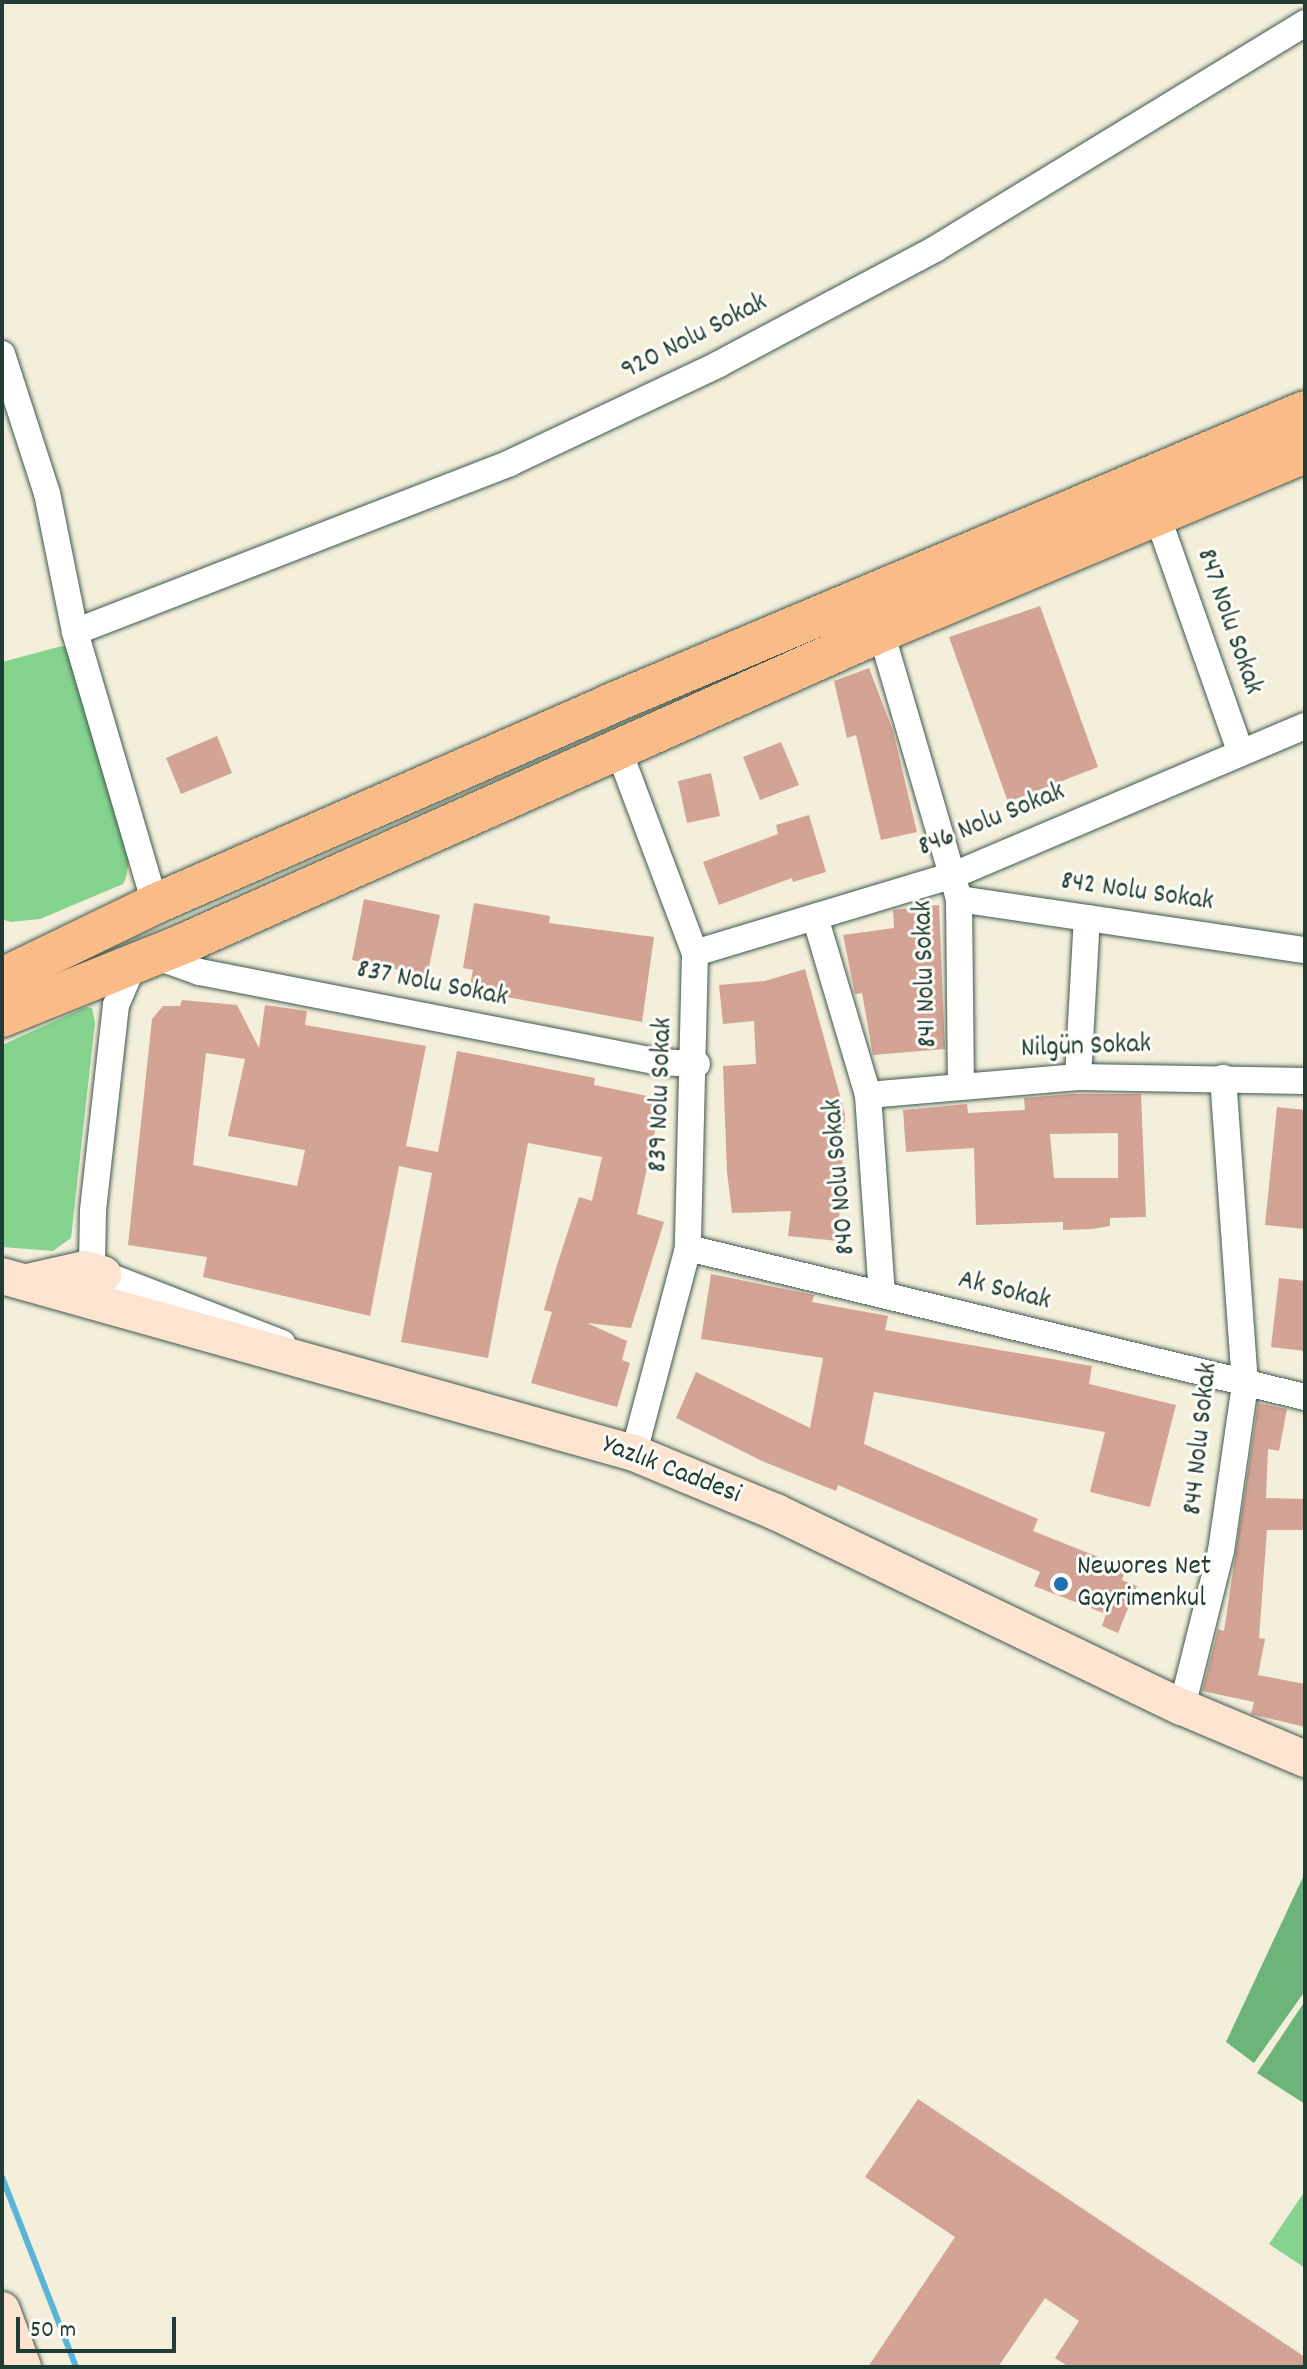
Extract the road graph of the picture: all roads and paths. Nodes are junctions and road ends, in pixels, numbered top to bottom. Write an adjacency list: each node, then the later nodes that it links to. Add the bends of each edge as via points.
1 (1305, 23): 6 (street, 920 Nolu Sokak, via 935,249 719,364 510,463)
2 (2, 354): 6 (street, via 47,493)
3 (1305, 411): 12 (main road, via 610,704)
4 (1305, 453): 5 (main road)
5 (1157, 515): 7 (main road); 10 (street, 847 Nolu Sokak)
6 (75, 632): 12 (street)
7 (881, 632): 9 (main road); 11 (street, 841 Nolu Sokak)
8 (1305, 726): 10 (street, 846 Nolu Sokak)
9 (617, 746): 18 (street, 839 Nolu Sokak); 19 (main road)
10 (1240, 751): 11 (street, 846 Nolu Sokak)
11 (956, 887): 13 (street, 846 Nolu Sokak); 14 (street, 842 Nolu Sokak); 26 (street, 841 Nolu Sokak)
12 (155, 904): 17 (main road)
13 (815, 917): 18 (street, 846 Nolu Sokak); 27 (street, 840 Nolu Sokak)
14 (1087, 918): 15 (street, 842 Nolu Sokak); 23 (street)
15 (1305, 950)
16 (2, 951): 17 (main road, via 31,957)
17 (66, 951): 20 (main road)
18 (695, 953): 22 (street, 839 Nolu Sokak)
19 (149, 956): 21 (main road); 22 (street, 837 Nolu Sokak, via 200,972 659,1062); 29 (street, via 116,1005 93,1211 92,1261)
20 (2, 978)
21 (2, 1017)
22 (697, 1064): 28 (street, 839 Nolu Sokak)
23 (1078, 1077): 24 (street, Nilgün Sokak); 26 (street, Nilgün Sokak)
24 (1223, 1078): 25 (street, Nilgün Sokak); 33 (street, 844 Nolu Sokak)
25 (1305, 1081)
26 (961, 1086): 27 (street, Nilgün Sokak)
27 (868, 1095): 31 (street, 840 Nolu Sokak)
28 (688, 1248): 31 (street, Ak Sokak); 35 (street, 839 Nolu Sokak)
29 (103, 1274): 30 (main road, via 85,1269); 32 (street, via 254,1328)
30 (13, 1279): 32 (main road, Yazlık Caddesi)
31 (882, 1295): 33 (street, Ak Sokak)
32 (320, 1364): 35 (main road, Yazlık Caddesi)
33 (1245, 1384): 34 (street, Ak Sokak); 36 (street, 844 Nolu Sokak, via 1221,1551)
34 (1305, 1397)
35 (634, 1453): 36 (main road, Yazlık Caddesi, via 776,1512)
36 (1182, 1707): 37 (main road, Yazlık Caddesi)
37 (1305, 1759)
38 (2, 2310): 39 (main road)
39 (23, 2367)

